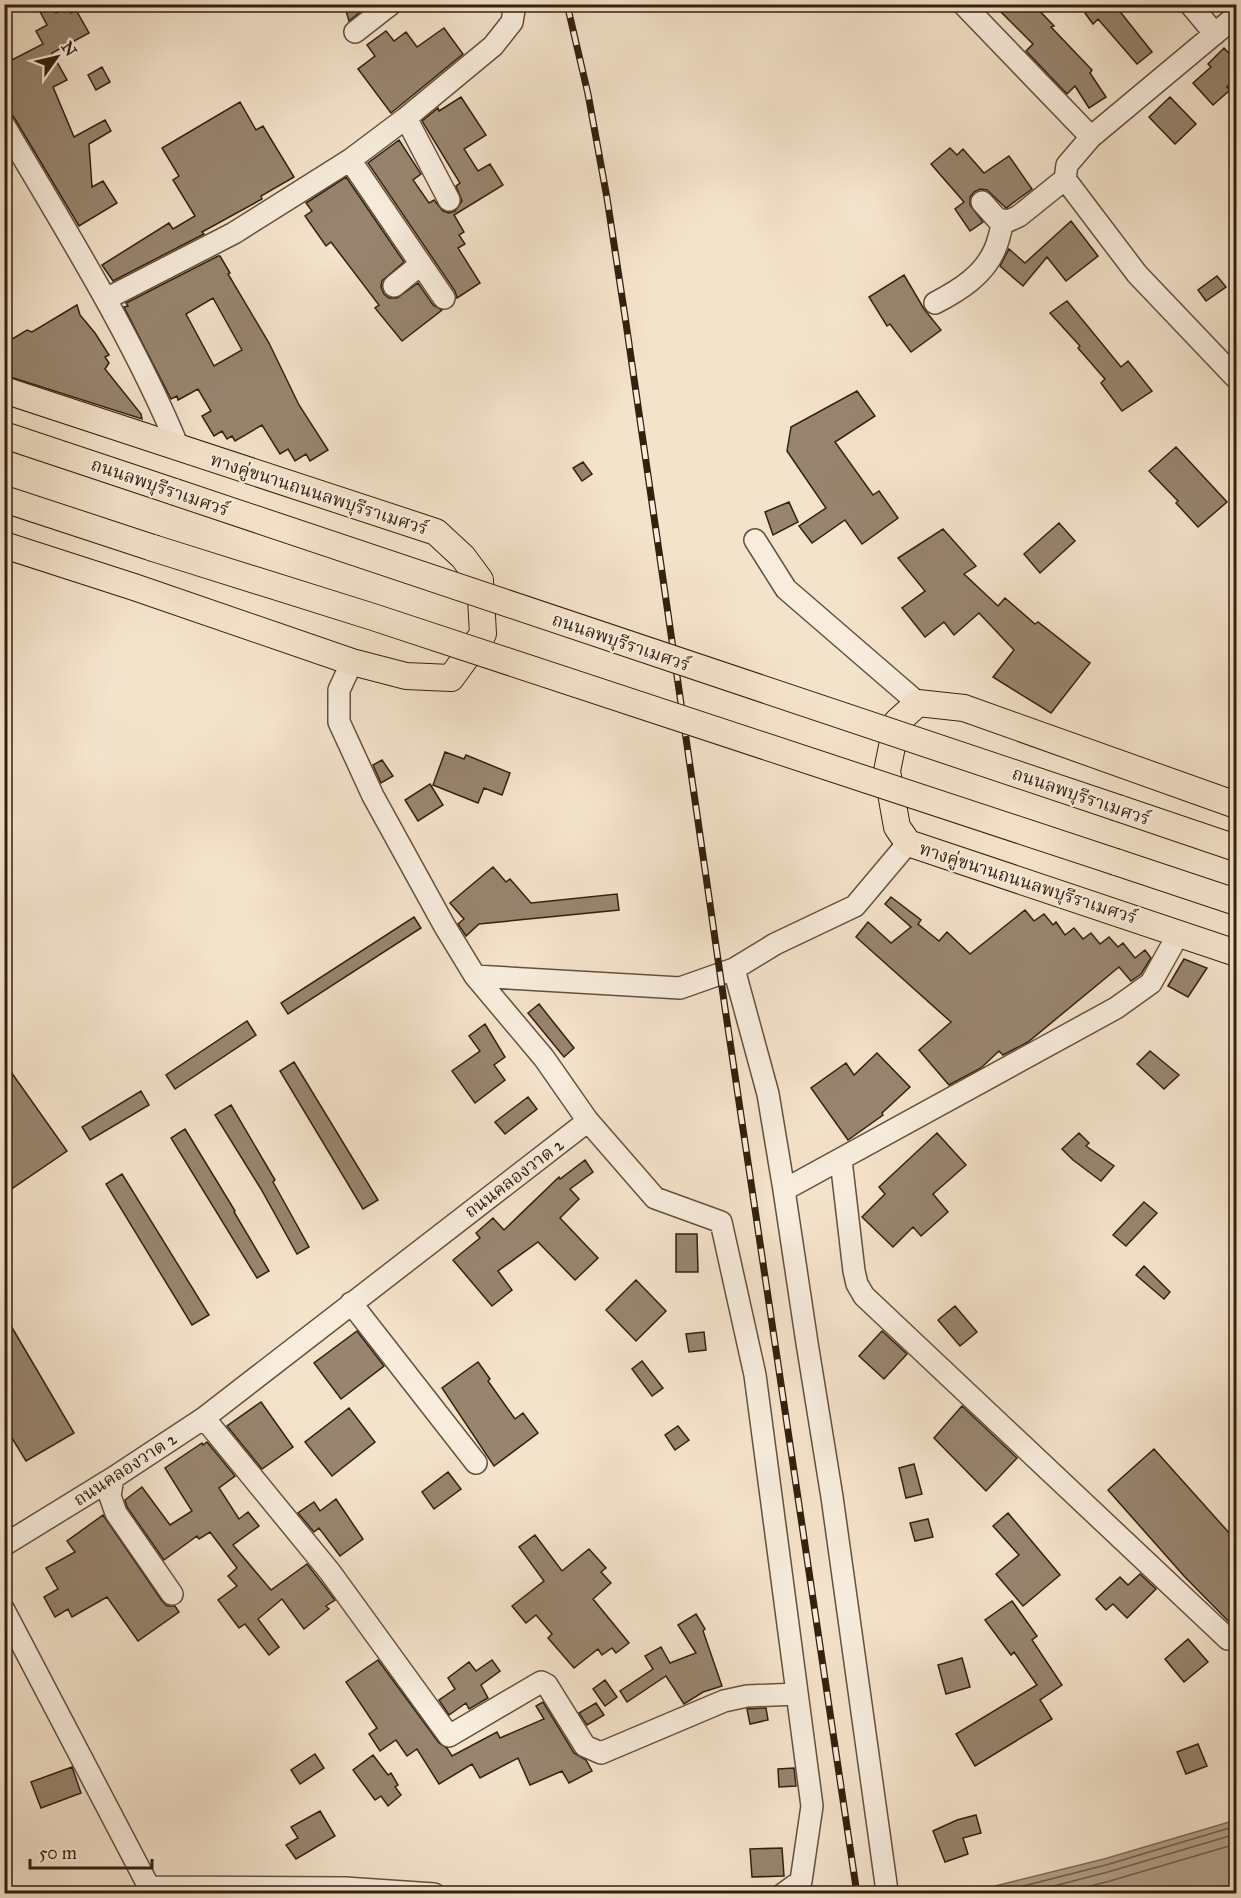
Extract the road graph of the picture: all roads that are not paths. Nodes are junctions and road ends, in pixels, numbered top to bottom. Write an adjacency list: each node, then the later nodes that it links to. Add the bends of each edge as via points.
1 (391, 4): 6 (street)
2 (514, 4): 8 (street, via 512,22 493,46)
3 (963, 4): 10 (street)
4 (1190, 4): 7 (street)
5 (1236, 16): 7 (street)
6 (355, 32)
7 (1215, 34): 10 (street)
8 (406, 118): 11 (street); 13 (street)
9 (4, 125): 19 (street)
10 (1091, 137): 12 (street, via 1067,165)
11 (350, 160): 16 (street); 19 (street, via 234,232)
12 (1065, 179): 15 (street, via 1019,216); 21 (street, via 1137,274)
13 (449, 200)
14 (982, 202): 15 (street, via 998,220)
15 (1003, 220): 20 (street, via 995,249 973,279)
16 (421, 264): 17 (street); 18 (street)
17 (394, 286)
18 (444, 298)
19 (106, 299): 24 (street)
20 (935, 303)
21 (1236, 378)
22 (4, 390): 24 (main road, ทางคู่ขนานถนนลพบุรีราเมศวร์)
23 (4, 435): 32 (main road, ถนนลพบุรีราเมศวร์, bridge)
24 (179, 449): 28 (main road, ทางคู่ขนานถนนลพบุรีราเมศวร์, via 436,532 480,579 483,634 451,678 406,676)
25 (4, 500): 33 (main road, bridge, via 373,617)
26 (755, 540): 29 (street, via 786,589)
27 (4, 545): 28 (main road, ทางคู่ขนานถนนลพบุรีราเมศวร์)
28 (352, 662): 37 (street, via 339,690 339,722 373,796)
29 (918, 703): 30 (main road, via 964,708); 31 (main road, ทางคู่ขนานถนนลพบุรีราเมศวร์, via 897,722 887,771 897,827)
30 (1236, 805)
31 (908, 843): 34 (main road, ทางคู่ขนานถนนลพบุรีราเมศวร์); 36 (street, via 855,906 775,944)
32 (1236, 848)
33 (1236, 902)
34 (1179, 933): 35 (main road, ทางคู่ขนานถนนลพบุรีราเมศวร์); 39 (street, via 1151,983 1116,1008)
35 (1236, 952)
36 (734, 969): 37 (street, via 680,988); 40 (street, via 768,1095)
37 (476, 976): 38 (street, via 544,1058)
38 (588, 1121): 41 (street, ถนนคลองวาด 2); 49 (street, via 655,1198 721,1222 755,1375)
39 (841, 1160): 40 (street); 48 (street, via 854,1271 864,1296)
40 (784, 1190): 50 (street)
41 (351, 1303): 42 (street, ถนนคลองวาด 2); 43 (street)
42 (204, 1418): 44 (street, ถนนคลองวาด 2); 49 (street, via 330,1572 449,1736 541,1682 547,1685 585,1746 601,1753 724,1701)
43 (476, 1463)
44 (113, 1478): 45 (street, ถนนคลองวาด 2); 46 (street, via 110,1497 116,1513)
45 (4, 1545)
46 (172, 1594)
47 (4, 1610): 51 (street, via 149,1887 345,1888)
48 (1228, 1639)
49 (797, 1694): 52 (street, via 812,1806 801,1881)
50 (887, 1891)
51 (434, 1893)
52 (783, 1893)

